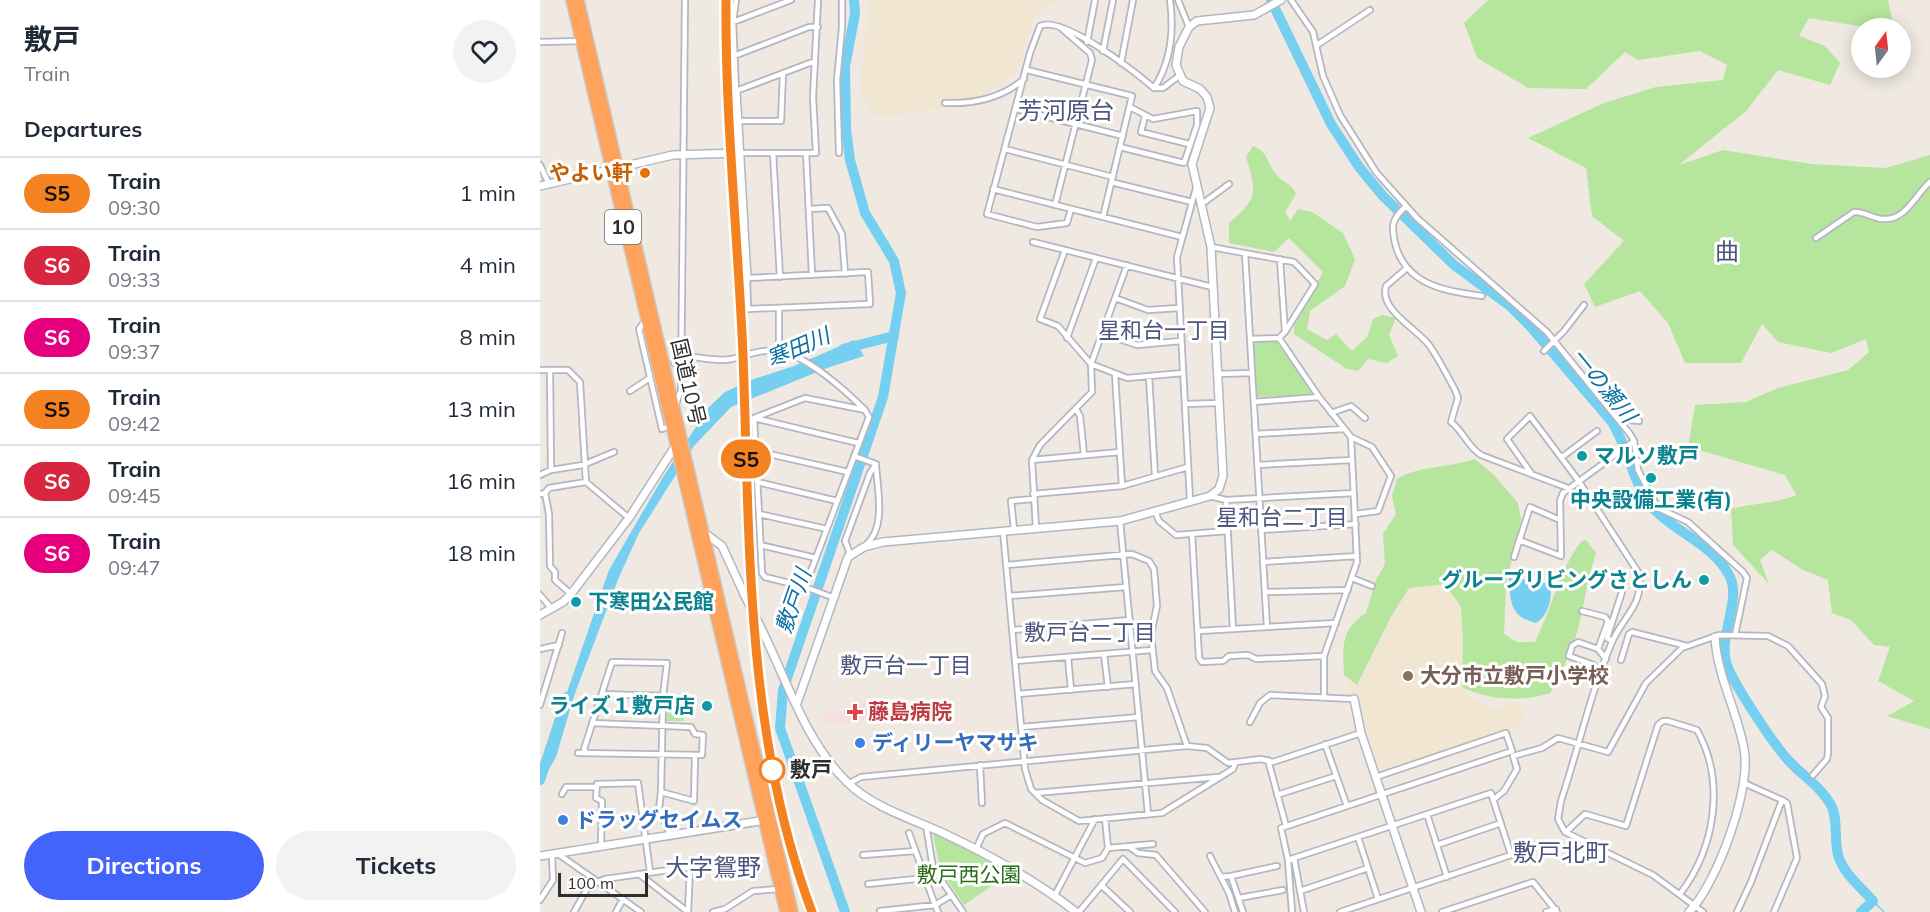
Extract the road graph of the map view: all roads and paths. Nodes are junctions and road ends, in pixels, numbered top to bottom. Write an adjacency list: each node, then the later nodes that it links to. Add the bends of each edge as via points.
1 (571, 0): 20 (highway, 国道10号 / 10)
2 (579, 0): 20 (highway, 国道10号 / 10)
3 (685, 0): 45 (street)
4 (735, 0): 16 (street)
5 (791, 0): 16 (street)
6 (818, 0): 17 (street)
7 (842, 0): 49 (street, via 837,98)
8 (1095, 0): 22 (street)
9 (1113, 0): 24 (street)
10 (1133, 0): 27 (street)
11 (1170, 0): 33 (street, via 1172,25 1166,64)
12 (1178, 0): 19 (street)
13 (1281, 0): 19 (street, via 1254,15 1197,21)
14 (1291, 0): 23 (street, via 1308,21)
15 (1370, 10): 23 (street)
16 (733, 22): 25 (street)
17 (818, 27): 25 (street); 26 (street)
18 (1060, 27): 22 (street); 28 (street, via 1046,23 1040,26); 32 (street, via 1090,53)
19 (1189, 27): 30 (street, via 1179,47)
20 (585, 40): 21 (street); 53 (highway, 国道10号 / 10)
21 (540, 42)
22 (1087, 42): 24 (street)
23 (1317, 45): 64 (street, via 1323,76 1340,115)
24 (1103, 51): 27 (street)
25 (734, 56): 34 (street)
26 (815, 61): 29 (street); 48 (street, via 816,153)
27 (1121, 63): 33 (street)
28 (1027, 70): 31 (street); 32 (street)
29 (783, 73): 34 (street); 39 (street, via 781,121)
30 (1179, 76): 33 (street, via 1163,88); 50 (street, via 1207,96 1210,108)
31 (1024, 79): 35 (street, via 1014,88 981,101); 37 (street)
32 (1086, 85): 36 (street, via 1132,96); 40 (street)
33 (1154, 88)
34 (736, 91): 39 (street)
35 (945, 103)
36 (1130, 107): 38 (street); 41 (street)
37 (1016, 110): 40 (street); 44 (street)
38 (1145, 116): 42 (street, via 1141,132); 42 (street, via 1159,118 1197,111 1197,125)
39 (739, 121): 46 (street)
40 (1076, 124): 41 (street); 52 (street)
41 (1123, 136): 43 (street)
42 (1189, 144): 50 (street)
43 (1120, 147): 50 (street); 54 (street)
44 (1005, 149): 52 (street); 60 (street)
45 (684, 153): 46 (street); 53 (street); 99 (street)
46 (740, 153): 47 (street); 81 (street)
47 (773, 153): 48 (street); 80 (street)
48 (806, 153): 65 (street)
49 (839, 153)
50 (1188, 162): 58 (street)
51 (540, 165): 56 (street)
52 (1065, 165): 54 (street); 63 (street)
53 (615, 168): 56 (street); 89 (highway, 国道10号 / 10)
54 (1114, 180): 61 (street); 67 (street)
55 (1930, 182): 69 (street, via 1910,207 1897,216 1881,219 1854,212)
56 (549, 184): 59 (street)
57 (1229, 184): 62 (street)
58 (1196, 185): 61 (street); 62 (street)
59 (540, 186)
60 (993, 189): 63 (street); 66 (street, via 987,214 1038,227 1067,223)
61 (1191, 202): 68 (street)
62 (1202, 204): 71 (street)
63 (1055, 205): 66 (street)
64 (1404, 208): 77 (street, via 1394,216 1394,237); 96 (street, via 1521,306)
65 (809, 209): 78 (street, via 828,208 842,234); 79 (street)
66 (1071, 209): 67 (street)
67 (1103, 217): 68 (street)
68 (1182, 237): 82 (street, via 1177,257)
69 (1816, 238)
70 (1034, 242): 72 (street)
71 (1211, 247): 73 (street); 83 (street)
72 (1065, 250): 74 (street); 92 (street, via 1040,319 1058,326)
73 (1245, 253): 75 (street); 94 (street)
74 (1096, 258): 76 (street); 92 (street)
75 (1280, 259): 90 (street); 90 (street, via 1294,262 1315,284)
76 (1126, 266): 82 (street); 85 (street)
77 (1407, 268): 84 (street, via 1427,284); 146 (street, via 1386,286 1385,298 1428,344 1455,390 1458,398 1451,422 1462,430 1475,452)
78 (845, 273): 79 (street); 87 (street, via 868,272 870,304)
79 (812, 275): 80 (street)
80 (780, 277): 81 (street)
81 (747, 278): 87 (street, via 748,309)
82 (1178, 278): 83 (street); 88 (street)
83 (1212, 287): 107 (street)
84 (1482, 296)
85 (1115, 298): 88 (street, via 1148,310); 91 (street)
86 (1584, 305): 96 (street)
87 (779, 308): 98 (street)
88 (1179, 308): 95 (street)
89 (650, 319): 109 (street, via 639,329); 115 (highway, 国道10号 / 10); 123 (highway, 国道10号 / 10)
90 (1285, 332): 93 (street)
91 (1102, 333): 95 (street, via 1137,345); 101 (street)
92 (1067, 338): 101 (street)
93 (1279, 338): 94 (street); 111 (street)
94 (1250, 339): 104 (street)
95 (1181, 341): 106 (street)
96 (1554, 342): 97 (street); 121 (street)
97 (1545, 350)
98 (779, 351): 99 (street, via 723,360); 117 (street, via 802,360 837,383)
99 (682, 356): 100 (street); 115 (street, via 681,390)
100 (674, 363)
101 (1091, 364): 105 (street); 116 (street, via 1092,392)
102 (540, 370): 103 (street)
103 (550, 370): 141 (street, via 568,370 580,382); 144 (street)
104 (1252, 373): 107 (street); 112 (street)
105 (1115, 374): 108 (street, via 1127,378); 134 (street)
106 (1183, 374): 108 (street); 114 (street)
107 (1217, 374): 113 (street)
108 (1149, 376): 148 (street)
109 (651, 377): 110 (street); 123 (street, via 662,429)
110 (630, 391)
111 (1319, 397): 112 (street); 118 (street)
112 (1254, 402): 126 (street)
113 (1219, 403): 114 (street); 158 (street, via 1223,476 1219,489)
114 (1185, 404): 143 (street)
115 (675, 409): 123 (highway, 国道10号 / 10)
116 (1076, 409): 135 (street); 138 (street, via 1040,446)
117 (865, 410): 119 (street, via 805,398); 130 (street, via 869,417)
118 (1331, 413): 120 (street, via 1351,406); 124 (street)
119 (754, 418): 130 (street); 132 (street)
120 (1365, 418)
121 (1618, 419): 122 (street); 129 (street)
122 (1639, 421)
123 (674, 425): 128 (highway, 国道10号 / 10); 131 (highway, 国道10号 / 10)
124 (1344, 429): 126 (street); 127 (street)
125 (1597, 431): 137 (street)
126 (1256, 434): 142 (street)
127 (1351, 437): 139 (street); 165 (street, via 1372,447 1391,476 1378,511)
128 (682, 439): 131 (street); 156 (highway, 国道10号 / 10)
129 (1633, 442): 149 (street); 210 (street, via 1638,470 1658,508 1688,522 1747,578)
130 (858, 443): 136 (street)
131 (675, 451): 156 (highway, 国道10号 / 10); 166 (street)
132 (756, 451): 145 (street); 151 (street)
133 (614, 452): 141 (street)
134 (1120, 452): 135 (street); 152 (street)
135 (1084, 455): 138 (street)
136 (856, 457): 140 (street); 145 (street)
137 (1562, 457): 146 (street, via 1530,416 1507,440); 149 (street)
138 (1032, 460): 157 (street)
139 (1352, 460): 142 (street); 154 (street)
140 (873, 463): 181 (street, via 879,524 875,536); 184 (street, via 845,541)
141 (584, 465): 144 (street); 150 (street)
142 (1258, 465): 159 (street)
143 (1188, 467): 148 (street); 160 (street)
144 (551, 470): 147 (street)
145 (848, 472): 162 (street)
146 (1531, 473): 153 (street)
147 (540, 475)
148 (1155, 476): 152 (street)
149 (1578, 480): 153 (street); 212 (street, via 1638,572 1641,583 1638,602)
150 (586, 482): 155 (street, via 549,488); 166 (street)
151 (757, 482): 162 (street); 164 (street)
152 (1122, 486): 157 (street)
153 (1568, 488): 167 (street, via 1560,501)
154 (1354, 493): 159 (street); 165 (street)
155 (542, 494): 196 (street, via 549,519 550,566 555,580)
156 (691, 495): 169 (highway, 国道10号 / 10); 177 (highway, 国道10号 / 10)
157 (1033, 496): 171 (street); 173 (street, via 1011,501)
158 (1210, 496): 160 (street); 161 (street)
159 (1259, 498): 161 (street); 174 (street)
160 (1190, 500): 163 (street)
161 (1226, 500): 176 (street)
162 (837, 501): 172 (street)
163 (1155, 511): 168 (street); 178 (street, via 1159,521 1176,535)
164 (759, 514): 172 (street); 180 (street)
165 (1355, 514): 170 (street)
166 (629, 518): 196 (street)
167 (1560, 520): 179 (street, via 1530,507); 179 (street, via 1561,556)
168 (1120, 521): 171 (street); 182 (street)
169 (694, 523): 177 (street); 276 (highway, 国道10号 / 10)
170 (1356, 524): 174 (street); 183 (street)
171 (1035, 528): 173 (street)
172 (826, 529): 186 (street)
173 (1014, 530): 175 (street)
174 (1261, 530): 187 (street)
175 (1003, 531): 181 (street); 188 (street)
176 (1228, 531): 178 (street); 206 (street)
177 (705, 533): 235 (street, bridge, via 722,546); 276 (highway, 国道10号 / 10)
178 (1192, 534): 208 (street)
179 (1520, 540): 185 (street)
180 (760, 545): 186 (street); 191 (street, via 765,577)
181 (864, 547): 184 (street)
182 (1123, 555): 188 (street); 192 (street); 217 (street, via 1141,556 1154,569 1157,606)
183 (1357, 556): 187 (street); 189 (street)
184 (848, 557): 198 (street)
185 (1514, 557)
186 (816, 558): 191 (street)
187 (1263, 562): 194 (street)
188 (1006, 565): 199 (street)
189 (1352, 578): 190 (street); 193 (street)
190 (1372, 586)
191 (805, 587): 198 (street)
192 (1126, 587): 199 (street); 203 (street)
193 (1348, 590): 194 (street); 204 (street)
194 (1265, 592): 205 (street)
195 (1622, 592): 212 (street, via 1607,639)
196 (572, 594): 200 (street)
197 (540, 595): 200 (street)
198 (829, 596): 235 (street)
199 (1009, 596): 207 (street)
200 (552, 609): 202 (street)
201 (1582, 611): 215 (street, via 1608,621)
202 (540, 615)
203 (1130, 620): 207 (street); 218 (street)
204 (1336, 623): 205 (street); 220 (street)
205 (1267, 627): 206 (street)
206 (1233, 629): 208 (street)
207 (1012, 630): 224 (street)
208 (1198, 631): 220 (street, via 1199,658 1208,663 1229,656)
209 (562, 633): 213 (street)
210 (1733, 635): 211 (street); 255 (street, via 1768,636 1788,646 1822,684 1825,696 1821,707 1828,718 1828,753)
211 (1717, 636): 214 (street); 260 (street, via 1718,667 1743,743)
212 (1612, 641): 222 (street)
213 (559, 645): 216 (street); 229 (street)
214 (1687, 646): 223 (street, via 1632,632); 244 (street, via 1646,683 1608,752)
215 (1598, 649): 222 (street); 225 (street, via 1578,642 1569,656)
216 (540, 650)
217 (1152, 650): 218 (street); 245 (street, via 1155,671 1167,688)
218 (1132, 652): 219 (street); 226 (street)
219 (1104, 654): 221 (street); 227 (street)
220 (1324, 656): 233 (street)
221 (1068, 657): 224 (street); 228 (street)
222 (1606, 659): 244 (street)
223 (1621, 660)
224 (1015, 661): 231 (street)
225 (1594, 665)
226 (1136, 684): 227 (street); 237 (street)
227 (1108, 687): 228 (street)
228 (1071, 690): 231 (street)
229 (542, 691): 236 (street)
230 (602, 694): 232 (street); 232 (street, via 612,662 667,663); 239 (street)
231 (1018, 694): 241 (street)
232 (663, 696): 240 (street)
233 (1324, 697): 234 (street); 238 (street, via 1270,695 1256,707)
234 (1354, 699): 242 (street)
235 (796, 703): 261 (street, via 826,759)
236 (540, 705)
237 (1139, 717): 241 (street); 246 (street)
238 (1250, 722)
239 (592, 723): 240 (street); 248 (street)
240 (663, 726): 249 (street); 250 (street, via 691,727 695,734 703,735 702,755)
241 (1021, 728): 252 (street)
242 (1360, 733): 243 (street); 258 (street)
243 (1326, 744): 251 (street, via 1273,762); 256 (street)
244 (1579, 744): 268 (street, via 1558,738 1542,748 1513,756 1517,769 1504,791); 281 (street, via 1558,811)
245 (1187, 746): 246 (street); 253 (street, via 1203,746 1221,761)
246 (1142, 750): 252 (street); 259 (street)
247 (578, 753): 248 (street)
248 (586, 753): 249 (street)
249 (662, 754): 250 (street); 263 (street)
250 (695, 755): 263 (street, via 694,801)
251 (1268, 760): 253 (street); 266 (street)
252 (1024, 761): 254 (street); 264 (street, via 1026,779)
253 (1235, 764): 257 (street)
254 (980, 765): 261 (street, via 861,777); 270 (street)
255 (1813, 775)
256 (1336, 776): 266 (street); 271 (street)
257 (1218, 777): 259 (street); 272 (street, via 1162,813)
258 (1376, 777): 267 (street); 267 (street, via 1506,734 1509,742 1512,751)
259 (1145, 782): 264 (street); 272 (street)
260 (1744, 783): 269 (street); 323 (street, via 1717,867)
261 (848, 784): 278 (street, via 880,805)
262 (596, 787): 265 (street, via 566,787); 285 (street, via 638,783); 289 (street, via 596,798 602,801)
263 (661, 792): 283 (street, via 659,809)
264 (1035, 793): 275 (street, via 1079,821)
265 (562, 794)
266 (1277, 795): 279 (street)
267 (1382, 795): 271 (street); 280 (street)
268 (1493, 800): 273 (street, via 1491,793); 277 (street)
269 (1782, 800): 348 (street); 349 (street, via 1787,803 1797,858)
270 (982, 803)
271 (1347, 806): 279 (street)
272 (1148, 814): 274 (street)
273 (1427, 814): 280 (street); 287 (street)
274 (1105, 818): 275 (street); 291 (street)
275 (1095, 819): 297 (street)
276 (767, 820): 283 (street); 312 (highway, 国道10号 / 10); 332 (highway, 国道10号 / 10)
277 (1501, 823): 287 (street); 305 (street, via 1511,855)
278 (926, 825): 290 (street); 317 (street, via 933,868)
279 (1286, 826): 298 (street, via 1281,828)
280 (1392, 826): 284 (street); 311 (street)
281 (1566, 832): 315 (street, via 1653,875); 315 (street, via 1585,814 1626,826 1658,725 1668,721 1697,730 1710,762 1715,795 1699,866)
282 (909, 833): 292 (street)
283 (671, 837): 285 (street)
284 (1358, 837): 298 (street); 300 (street)
285 (645, 841): 289 (street); 301 (street)
286 (1153, 844): 288 (street)
287 (1437, 845): 305 (street)
288 (1128, 846): 291 (street); 338 (street, via 1138,853 1156,855)
289 (601, 847): 293 (street)
290 (976, 849): 297 (street, via 983,834 1005,823); 316 (street)
291 (1108, 849): 297 (street, via 1102,858 1085,863)
292 (915, 851): 294 (street); 307 (street)
293 (555, 854): 295 (street); 306 (street); 321 (street, via 553,880)
294 (862, 855)
295 (540, 856)
296 (1210, 856): 304 (street)
297 (1075, 857): 316 (street)
298 (1291, 859): 314 (street); 341 (street)
299 (1277, 866): 303 (street)
300 (1368, 868): 314 (street); 320 (street)
301 (650, 872): 302 (street); 302 (street, via 690,867 688,912)
302 (639, 874): 308 (street)
303 (1231, 876): 304 (street); 318 (street)
304 (1221, 877): 339 (street)
305 (1447, 877): 311 (street)
306 (593, 878): 308 (street); 327 (street)
307 (925, 878): 309 (street); 322 (street)
308 (598, 882): 319 (street)
309 (868, 884)
310 (1101, 885): 335 (street); 336 (street); 337 (street, via 1123,859)
311 (1413, 888): 320 (street); 344 (street)
312 (779, 889): 330 (street, via 753,891); 331 (highway, 国道10号 / 10)
313 (1283, 890): 318 (street)
314 (1300, 891): 342 (street)
315 (1680, 894): 323 (street)
316 (1055, 895): 335 (street)
317 (950, 896): 322 (street); 334 (street)
318 (1239, 898): 340 (street)
319 (623, 899): 328 (street); 329 (street)
320 (1378, 899): 343 (street)
321 (540, 900)
322 (935, 905): 326 (street); 333 (street)
323 (1691, 909): 347 (street)
324 (1458, 910): 325 (street, via 1533,882); 345 (street)
325 (1556, 910): 346 (street)
326 (880, 911)
327 (574, 912)
328 (616, 912)
329 (641, 912)
330 (713, 912)
331 (785, 912)
332 (793, 912)
333 (938, 912)
334 (963, 912)
335 (1077, 912)
336 (1130, 912)
337 (1175, 912)
338 (1205, 912)
339 (1235, 912)
340 (1243, 912)
341 (1292, 912)
342 (1304, 912)
343 (1340, 912)
344 (1421, 912)
345 (1442, 912)
346 (1546, 912)
347 (1702, 912)
348 (1737, 912)
349 (1774, 912)

